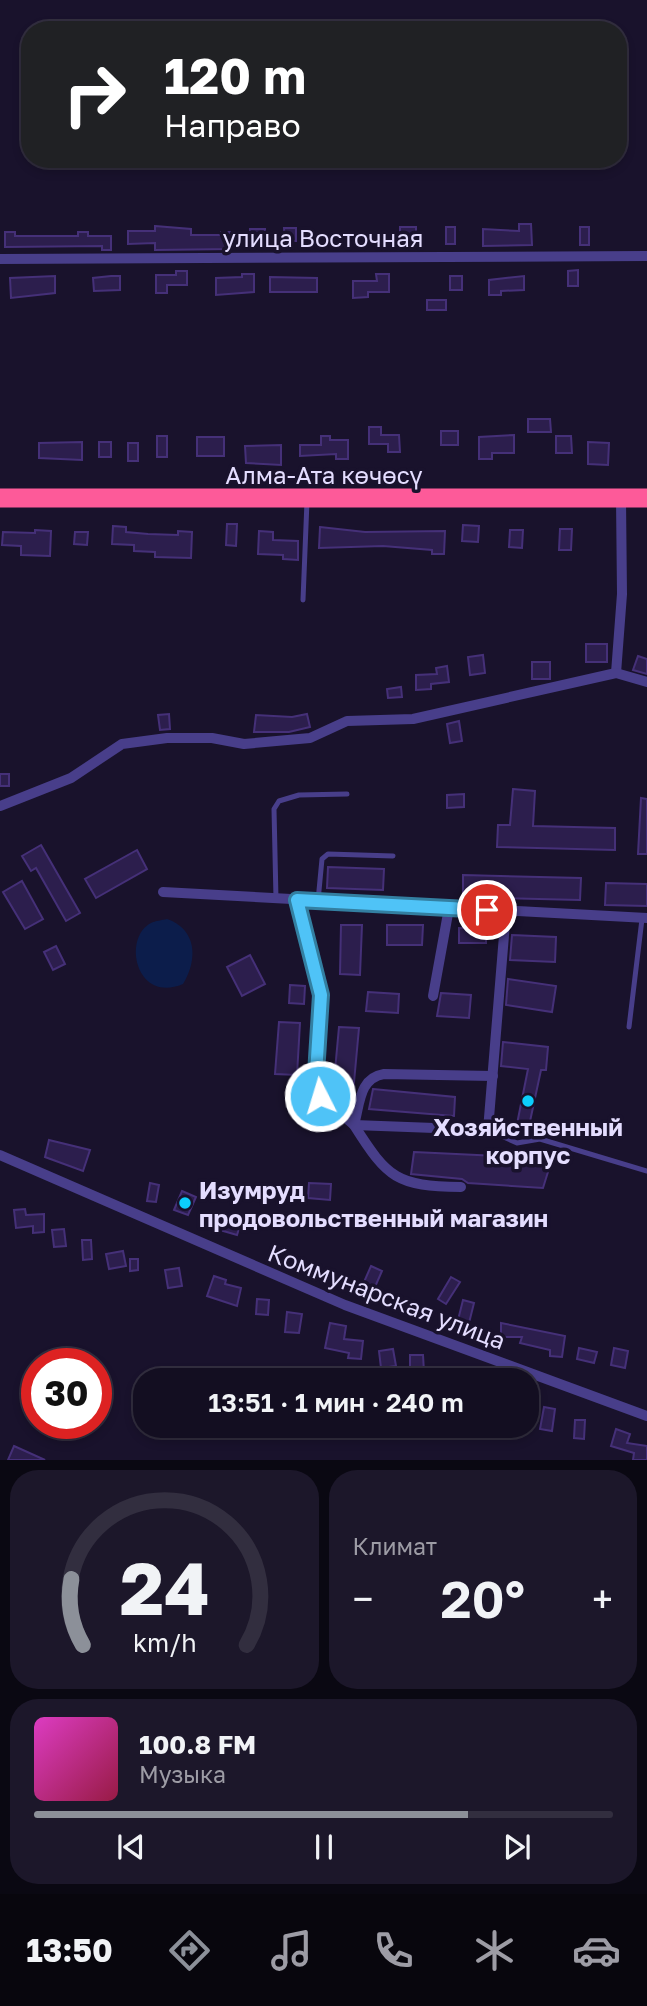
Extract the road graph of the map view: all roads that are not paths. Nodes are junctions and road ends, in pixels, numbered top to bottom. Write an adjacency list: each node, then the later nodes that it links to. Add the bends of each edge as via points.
1 (647, 256): 2 (street, улица Восточная)
2 (0, 259)
3 (0, 498): 4 (highway, Алма-Ата көчөсү)
4 (307, 498): 6 (highway, Алма-Ата көчөсү); 7 (lane)
5 (647, 498): 6 (highway, Алма-Ата көчөсү)
6 (621, 499): 8 (street, via 622,594)
7 (303, 600)
8 (616, 673): 9 (street); 11 (street, via 413,719 346,721 310,738 244,744 167,738 122,744 71,778)
9 (647, 682)
10 (347, 794): 14 (lane, via 279,800 274,809)
11 (0, 806)
12 (393, 856): 16 (lane, via 328,854 322,859)
13 (163, 892): 14 (street)
14 (276, 898): 15 (street)
15 (297, 900): 16 (street); 23 (street, via 321,995 316,1074 320,1096)
16 (318, 901): 17 (street)
17 (449, 908): 18 (street); 20 (street)
18 (506, 911): 19 (street); 22 (street)
19 (644, 918): 21 (lane)
20 (433, 996)
21 (629, 1027)
22 (493, 1076): 23 (street, via 374,1076 365,1082); 24 (street)
23 (354, 1125): 24 (street); 27 (street, via 392,1177 424,1187)
24 (488, 1130): 26 (lane, via 517,1143 540,1139)
25 (0, 1155): 28 (street, Коммунарская улица, via 345,1305)
26 (647, 1171)
27 (461, 1187)
28 (647, 1416)

